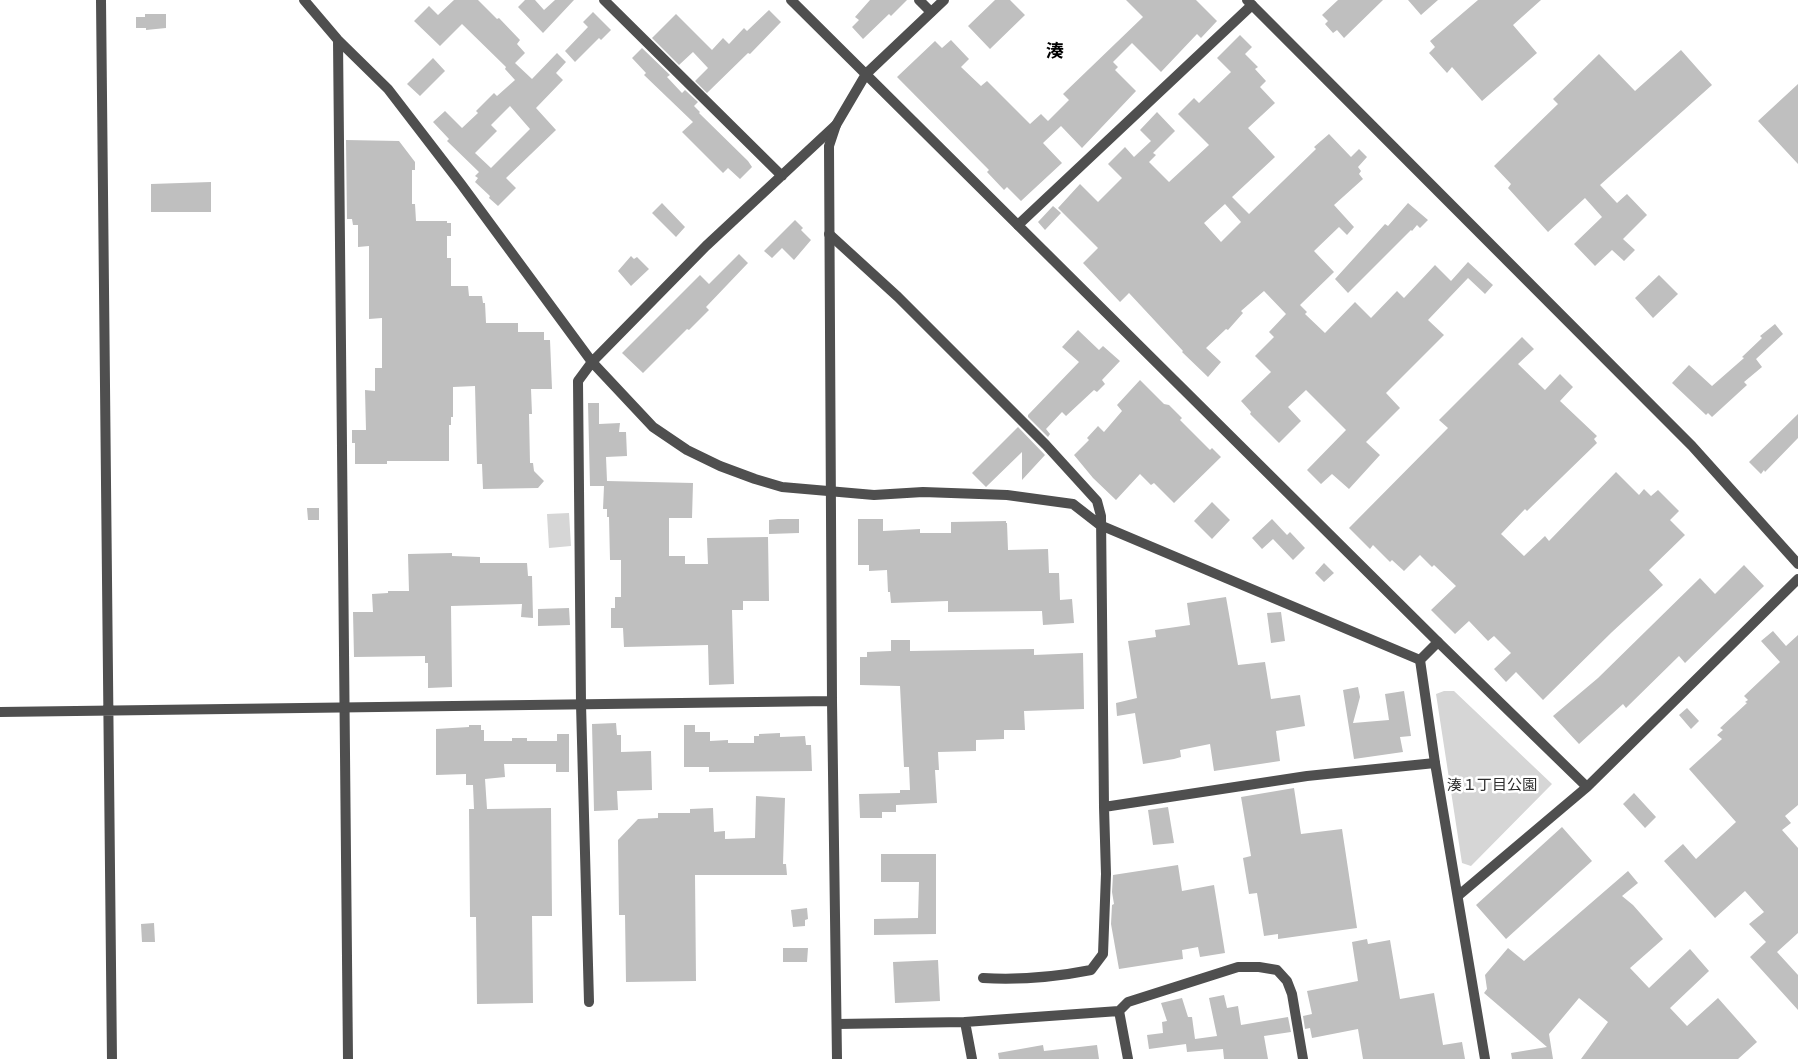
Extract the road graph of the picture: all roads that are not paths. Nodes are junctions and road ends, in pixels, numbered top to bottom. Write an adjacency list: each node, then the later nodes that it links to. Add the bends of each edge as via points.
1 (101, 0): 25 (street)
2 (304, 0): 9 (street)
3 (604, 0): 12 (street)
4 (791, 0): 10 (street)
5 (919, 0): 8 (street)
6 (944, 0): 8 (street)
7 (1250, 2): 13 (street); 18 (street, via 1692,446)
8 (931, 12): 10 (street)
9 (338, 40): 15 (street, via 388,89); 24 (street)
10 (866, 74): 11 (street); 13 (street)
11 (836, 125): 12 (street); 14 (street, via 829,146)
12 (782, 176): 15 (street, via 706,246)
13 (1018, 225): 20 (street)
14 (829, 234): 16 (street); 17 (street, via 944,342 1071,471 1097,501)
15 (592, 362): 16 (street, via 653,427 687,450 720,466 782,487); 23 (street, via 578,381)
16 (830, 492): 17 (street, via 1007,495 1073,504); 22 (street)
17 (1100, 525): 21 (street); 29 (street)
18 (1798, 564)
19 (1798, 579): 28 (street)
20 (1438, 642): 21 (street); 28 (street)
21 (1420, 660): 27 (street)
22 (832, 701): 23 (street); 35 (street)
23 (581, 704): 24 (street); 32 (street)
24 (345, 707): 25 (street); 37 (street)
25 (108, 710): 26 (street); 36 (street)
26 (0, 712)
27 (1436, 763): 29 (street, via 1307,776); 30 (street)
28 (1587, 787): 30 (street)
29 (1104, 807): 31 (street, via 1103,954 1091,970 1057,976)
30 (1459, 895): 42 (street)
31 (983, 978)
32 (589, 1002)
33 (1120, 1011): 34 (street); 40 (street); 41 (street, via 1128,1002 1238,967 1278,970 1292,994)
34 (965, 1022): 35 (street); 39 (street)
35 (837, 1024): 38 (street)
36 (112, 1059)
37 (348, 1059)
38 (837, 1059)
39 (972, 1059)
40 (1128, 1059)
41 (1303, 1059)
42 (1485, 1059)

